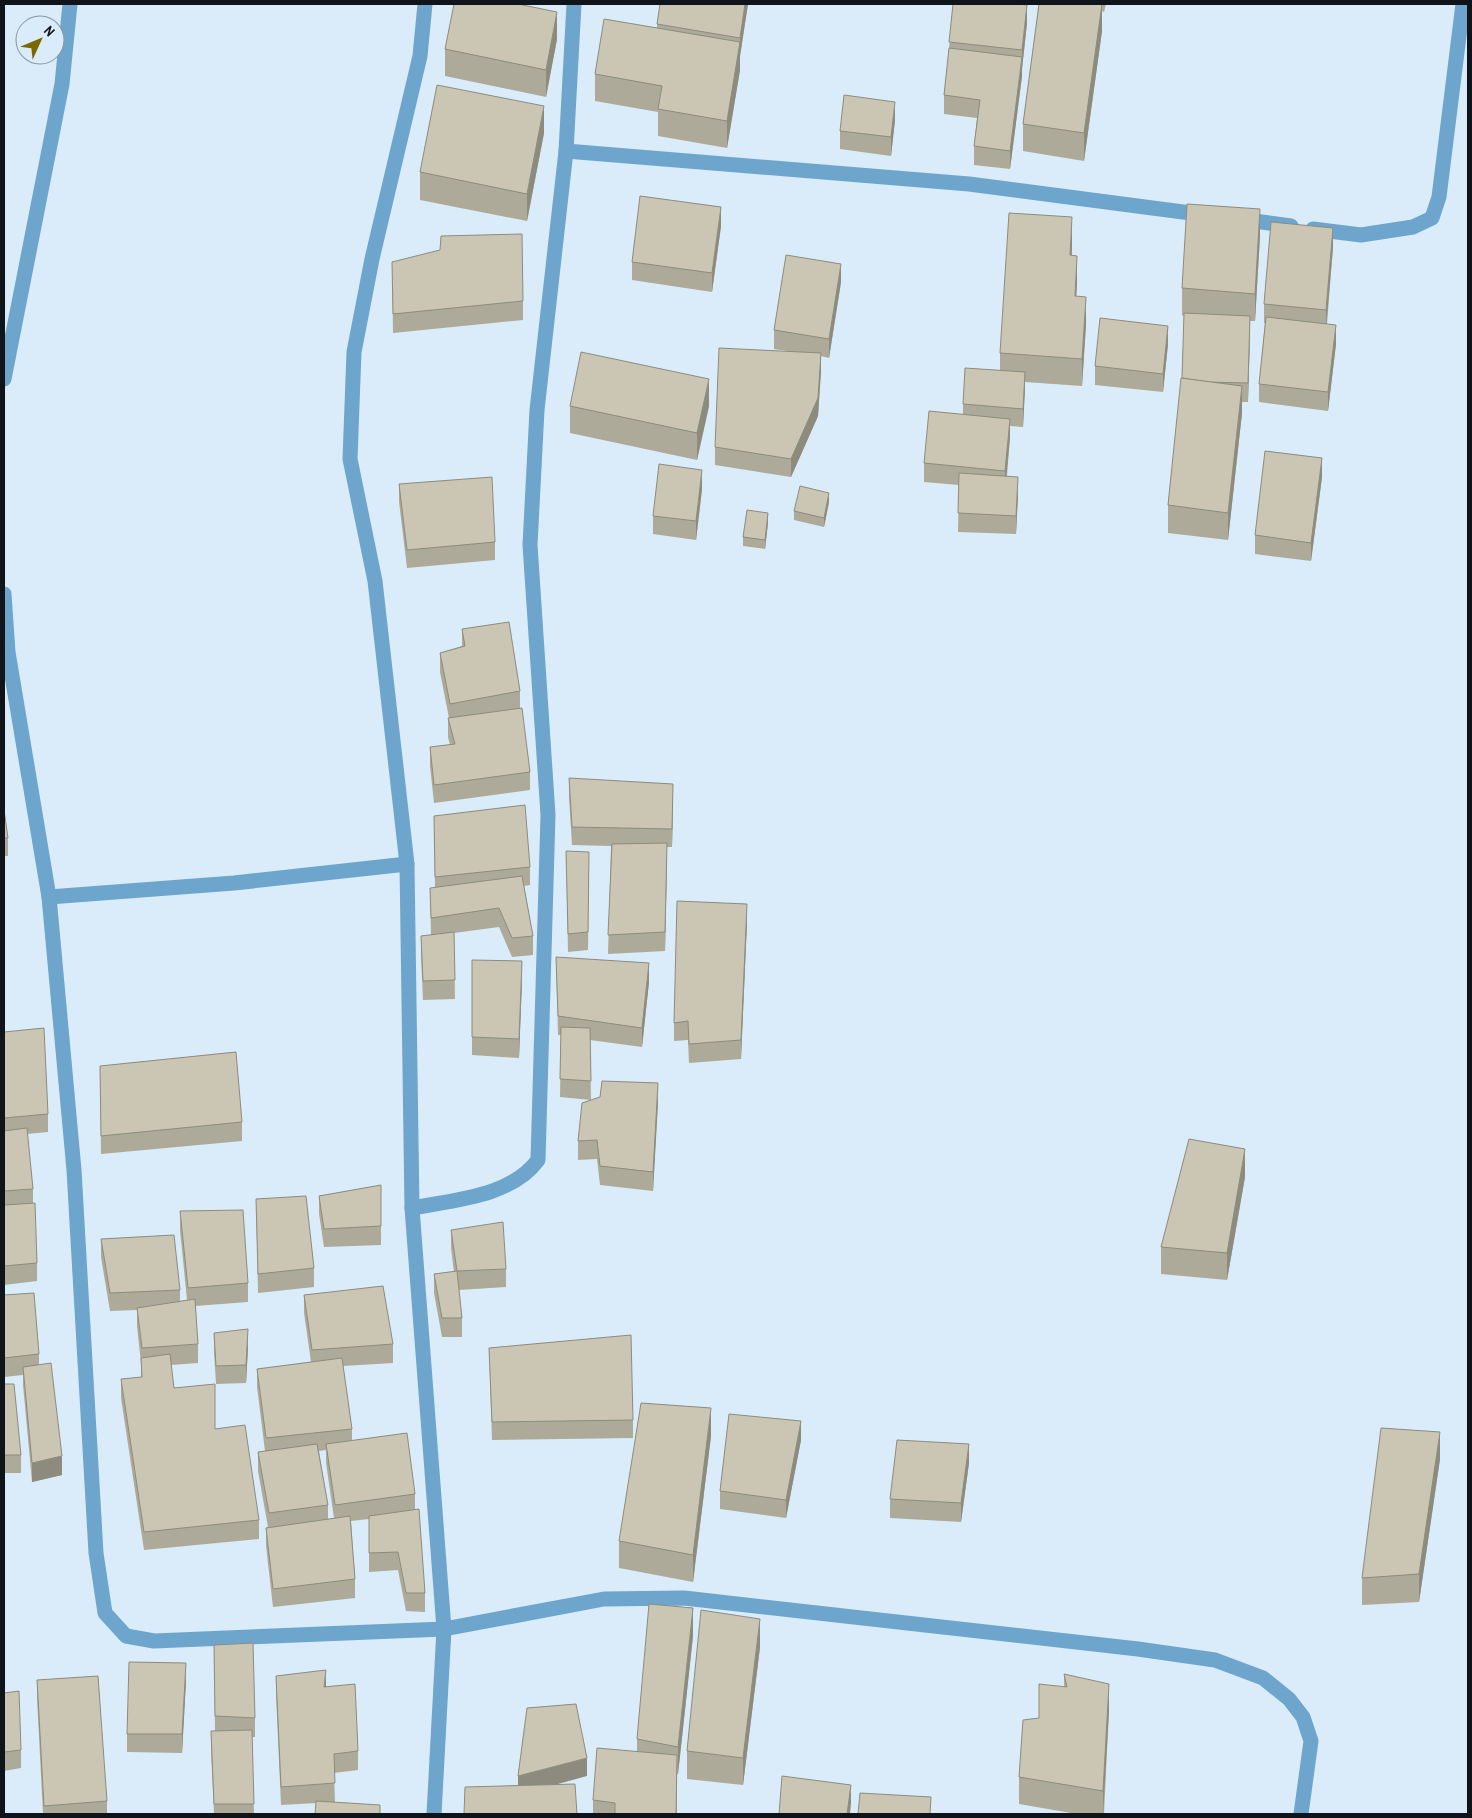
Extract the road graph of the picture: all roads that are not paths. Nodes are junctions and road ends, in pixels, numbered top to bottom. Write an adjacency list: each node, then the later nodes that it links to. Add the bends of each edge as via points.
1 (70, 4): 6 (street, via 62,84)
2 (425, 4): 8 (street, via 420,56 372,259 354,352 350,459 375,581)
3 (574, 4): 5 (street)
4 (1463, 4): 5 (street, via 1439,197 1432,218 1413,227 1362,235 969,184)
5 (566, 151): 10 (street, via 537,410 530,545 548,815 538,1160 516,1181 483,1194)
6 (4, 379)
7 (4, 594): 9 (street, via 8,652)
8 (407, 864): 9 (street, via 234,883); 10 (street)
9 (49, 897): 11 (street, via 74,1170 96,1554 105,1613 126,1636 154,1641)
10 (412, 1208): 11 (street)
11 (444, 1629): 12 (street); 13 (street, via 604,1599 684,1598 1138,1648 1215,1660 1263,1678 1289,1699 1303,1717 1311,1741)
12 (434, 1814)
13 (1301, 1814)

